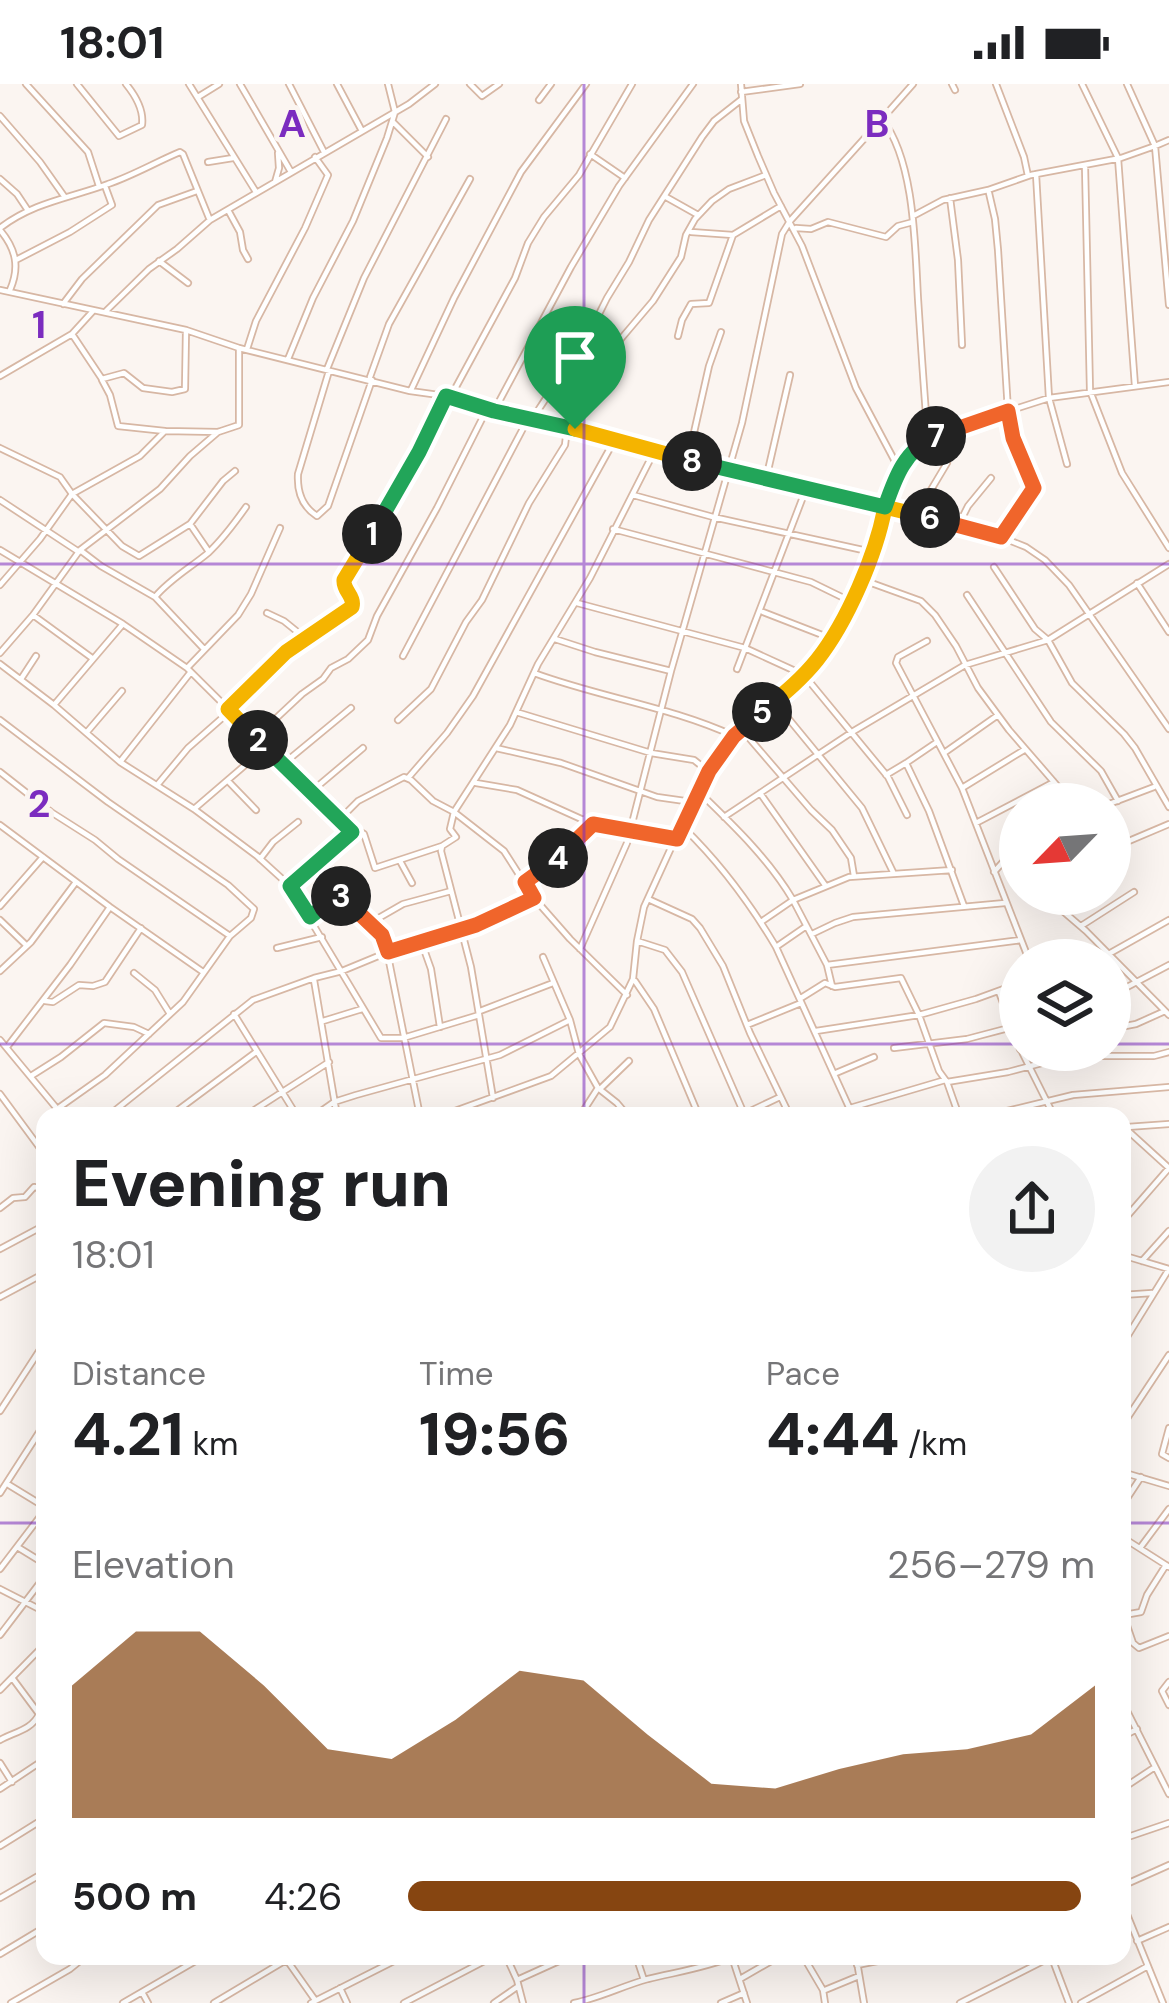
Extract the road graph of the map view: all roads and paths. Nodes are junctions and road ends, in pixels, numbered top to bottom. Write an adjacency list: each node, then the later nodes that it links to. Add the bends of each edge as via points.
1 (26, 84): 50 (street, via 88,152)
2 (77, 84): 3 (street, via 119,136 143,121)
3 (126, 84)
4 (189, 84): 23 (street)
5 (219, 84): 23 (street)
6 (240, 84): 32 (street)
7 (289, 84): 34 (street)
8 (337, 84): 30 (street)
9 (388, 84): 25 (street)
10 (435, 84): 25 (street)
11 (470, 84): 12 (street, via 482,96)
12 (499, 84)
13 (551, 84): 24 (street)
14 (586, 84): 93 (street, via 521,172)
15 (632, 84): 35 (street)
16 (693, 84): 46 (street)
17 (800, 84): 22 (street)
18 (996, 84): 45 (street)
19 (1082, 84): 39 (street)
20 (1127, 84): 33 (street)
21 (910, 85): 28 (street)
22 (741, 92): 44 (street); 55 (street)
23 (198, 97): 38 (street)
24 (539, 100)
25 (395, 112): 29 (street); 30 (street)
26 (0, 116): 54 (street)
27 (446, 119): 37 (street)
28 (882, 119): 61 (street); 63 (street)
29 (392, 122): 37 (street); 85 (street)
30 (362, 131): 34 (street)
31 (1169, 140): 33 (street)
32 (275, 145): 42 (street); 49 (street)
33 (1155, 146): 39 (street); 71 (street)
34 (324, 152): 36 (street)
35 (590, 154): 46 (street); 95 (street, via 528,243)
36 (315, 157): 42 (street); 84 (street, via 328,175)
37 (428, 157): 86 (street, via 364,278)
38 (233, 158): 40 (street); 53 (street)
39 (1118, 158): 41 (street); 92 (street)
40 (208, 162)
41 (1085, 164): 43 (street); 94 (street)
42 (291, 172): 49 (street)
43 (1036, 174): 45 (street); 96 (street)
44 (766, 175): 57 (street); 60 (street, via 729,189)
45 (1028, 176): 51 (street)
46 (625, 178): 97 (street)
47 (0, 179): 58 (street)
48 (470, 179): 90 (street, via 389,324)
49 (274, 182): 53 (street)
50 (102, 186): 52 (street, via 180,152); 54 (street); 68 (street, via 111,206)
51 (988, 190): 56 (street); 98 (street)
52 (197, 191): 62 (street); 75 (street, via 158,205)
53 (256, 192): 59 (street)
54 (64, 196): 58 (street)
55 (664, 196): 60 (street); 99 (street)
56 (950, 197): 61 (street); 83 (street)
57 (781, 206): 63 (street); 67 (street)
58 (27, 209): 65 (street)
59 (228, 209): 62 (street); 70 (street)
60 (698, 215): 66 (street)
61 (913, 219): 64 (street, via 886,237 828,223); 104 (street)
62 (209, 220): 69 (street)
63 (790, 221): 64 (street); 112 (street)
64 (795, 228): 111 (street, via 856,388)
65 (0, 229): 68 (street)
66 (688, 232): 67 (street); 101 (street, via 681,257 614,347)
67 (733, 235): 82 (street, via 709,303 691,304)
68 (16, 260): 74 (street)
69 (159, 260): 72 (street); 78 (street)
70 (248, 260)
71 (1168, 270): 76 (street)
72 (188, 283)
73 (0, 290): 74 (street)
74 (9, 292): 75 (street)
75 (63, 304): 77 (street)
76 (1169, 305)
77 (93, 311): 78 (street); 81 (street)
78 (104, 313): 79 (street)
79 (186, 330): 84 (street); 89 (street, via 184,391 143,388 124,373)
80 (721, 332): 108 (street)
81 (72, 334): 88 (street); 89 (street)
82 (678, 335)
83 (962, 345)
84 (243, 348): 85 (street); 103 (street, via 240,423)
85 (288, 358): 86 (street)
86 (328, 370): 90 (street); 90 (street, via 297,489 319,516)
87 (790, 375): 115 (street)
88 (0, 376)
89 (102, 379): 102 (street, via 118,426)
90 (371, 379): 93 (street)
91 (1169, 382): 92 (street)
92 (1135, 386): 94 (street)
93 (410, 391): 95 (street)
94 (1090, 392): 96 (street); 132 (street, via 1121,473)
95 (448, 397): 97 (street); 157 (street, via 344,580 352,607)
96 (1049, 398): 98 (street); 110 (street)
97 (490, 410): 99 (street); 193 (street, via 368,640)
98 (1008, 411): 104 (street); 131 (street, via 1034,488)
99 (530, 420): 100 (street); 167 (street)
100 (567, 428): 101 (street); 187 (street, via 565,445 431,689)
101 (575, 429): 105 (street)
102 (165, 431): 103 (street); 117 (street, via 140,457)
103 (218, 432): 127 (street)
104 (928, 439): 111 (street)
105 (615, 440): 107 (street); 208 (street, via 472,695)
106 (0, 448): 117 (street, via 51,470)
107 (655, 450): 108 (street); 118 (street)
108 (688, 459): 112 (street)
109 (947, 463): 122 (street)
110 (1067, 464)
111 (898, 469): 121 (street)
112 (729, 470): 115 (street); 123 (street)
113 (235, 471): 124 (street)
114 (991, 478): 125 (street)
115 (766, 479): 116 (street)
116 (806, 488): 121 (street); 130 (street)
117 (72, 494): 127 (street); 129 (street)
118 (632, 495): 123 (street); 128 (street)
119 (0, 500): 129 (street)
120 (246, 507): 135 (street)
121 (885, 507): 122 (street); 136 (street)
122 (916, 514): 125 (street)
123 (713, 517): 130 (street); 137 (street)
124 (190, 524): 127 (street, via 139,556); 135 (street)
125 (959, 525): 131 (street)
126 (280, 528): 163 (street, via 238,615)
127 (106, 529): 134 (street)
128 (614, 529): 137 (street); 148 (street)
129 (45, 531): 134 (street); 138 (street)
130 (789, 534): 136 (street); 141 (street)
131 (1001, 537): 153 (street, via 1045,560)
132 (1169, 548)
133 (0, 550): 138 (street)
134 (79, 551): 143 (street); 147 (street)
135 (209, 552): 147 (street)
136 (872, 552): 142 (street)
137 (704, 554): 141 (street); 155 (street)
138 (19, 562): 143 (street); 145 (street)
139 (1169, 564): 144 (street)
140 (994, 567): 161 (street)
141 (774, 573): 149 (street); 150 (street)
142 (862, 580): 149 (street); 170 (street, via 921,602)
143 (55, 583): 152 (street); 154 (street)
144 (1137, 583): 153 (street); 156 (street)
145 (0, 585)
146 (967, 595): 165 (street)
147 (154, 597): 163 (street)
148 (575, 602): 155 (street); 158 (street)
149 (852, 602): 159 (street)
150 (760, 610): 159 (street); 162 (street)
151 (266, 613): 157 (street)
152 (33, 615): 164 (street); 168 (street)
153 (1089, 615): 161 (street); 188 (street)
154 (123, 624): 168 (street); 172 (street)
155 (682, 632): 162 (street); 173 (street)
156 (1169, 632)
157 (305, 638): 182 (street)
158 (554, 638): 173 (street); 174 (street)
159 (830, 638): 175 (street)
160 (927, 640): 178 (street, via 896,660)
161 (1048, 640): 165 (street); 215 (street, via 1072,683 1124,734)
162 (745, 648): 171 (street); 175 (street)
163 (204, 649): 172 (street)
164 (0, 653)
165 (1006, 654): 170 (street); 213 (street, via 1052,722)
166 (36, 656): 176 (street)
167 (403, 656)
168 (94, 660): 180 (street)
169 (0, 664): 176 (street)
170 (965, 665): 178 (street); 185 (street)
171 (737, 669)
172 (189, 671): 182 (street); 202 (street)
173 (670, 671): 184 (street)
174 (534, 674): 183 (street); 184 (street)
175 (804, 675): 179 (street); 191 (street)
176 (21, 679): 180 (street)
177 (122, 691): 190 (street)
178 (914, 694): 191 (street); 194 (street)
179 (774, 701): 189 (street); 201 (street)
180 (54, 704): 190 (street)
181 (351, 708): 204 (street)
182 (228, 710): 193 (street); 214 (street)
183 (516, 712): 197 (street); 199 (street)
184 (661, 712): 192 (street); 199 (street)
185 (998, 715): 198 (street); 200 (street)
186 (0, 720): 275 (street, via 250,903 254,913)
187 (398, 721)
188 (1169, 729)
189 (742, 730): 192 (street); 209 (street)
190 (87, 732): 202 (street)
191 (852, 732): 201 (street); 207 (street)
192 (734, 736): 205 (street)
193 (255, 738): 195 (street)
194 (937, 742): 200 (street); 203 (street)
195 (265, 748): 204 (street); 210 (street)
196 (363, 748): 218 (street)
197 (496, 748): 211 (street); 219 (street)
198 (1024, 750): 212 (street); 216 (street)
199 (651, 753): 205 (street, via 694,760); 219 (street)
200 (944, 753): 216 (street)
201 (817, 757): 209 (street); 246 (street, via 862,808)
202 (120, 762): 214 (street)
203 (905, 763): 207 (street); 245 (street)
204 (282, 765): 218 (street)
205 (709, 771): 217 (street)
206 (0, 772): 275 (street)
207 (886, 775): 227 (street)
208 (408, 778): 226 (street); 229 (street, via 358,801)
209 (783, 779): 220 (street); 248 (street, via 832,830)
210 (228, 782): 224 (street); 225 (street)
211 (474, 782): 226 (street); 233 (street, via 517,790)
212 (1054, 782): 231 (street)
213 (1110, 783)
214 (158, 784): 224 (street)
215 (1156, 787): 221 (street); 223 (street)
216 (962, 788): 231 (street)
217 (698, 791): 222 (street); 228 (street)
218 (312, 792): 229 (street)
219 (640, 792): 222 (street); 237 (street)
220 (760, 793): 228 (street); 252 (street)
221 (1131, 796)
222 (692, 802): 235 (street)
223 (1169, 807)
224 (194, 809): 242 (street)
225 (256, 809)
226 (454, 812): 240 (street, via 456,837); 250 (street, via 504,850)
227 (907, 815)
228 (724, 817): 259 (street)
229 (340, 819): 236 (street)
230 (298, 822): 242 (street)
231 (976, 823): 247 (street)
232 (0, 824): 241 (street)
233 (593, 824): 237 (street); 250 (street)
234 (1169, 824): 239 (street)
235 (683, 826): 238 (street); 268 (street)
236 (352, 832): 243 (street, via 364,834 374,867); 253 (street)
237 (630, 832): 238 (street); 285 (street)
238 (677, 839): 258 (street)
239 (1131, 840)
240 (442, 846): 243 (street); 255 (street)
241 (43, 857): 249 (street); 261 (street)
242 (260, 859): 253 (street)
243 (400, 861): 251 (street)
244 (999, 866): 247 (street)
245 (952, 870): 246 (street); 262 (street)
246 (893, 872): 248 (street)
247 (994, 872): 254 (street)
248 (854, 876): 252 (street)
249 (76, 882): 263 (street); 282 (street)
250 (525, 882): 257 (street)
251 (412, 883)
252 (825, 885): 259 (street)
253 (290, 886): 265 (street)
254 (999, 886)
255 (452, 891): 269 (street); 273 (street)
256 (1134, 892): 270 (street)
257 (534, 898): 273 (street); 285 (street)
258 (648, 899): 279 (street); 313 (street, via 700,928)
259 (793, 900): 268 (street); 271 (street)
260 (999, 904): 262 (street)
261 (0, 906)
262 (965, 907): 274 (street, via 853,917)
263 (110, 908): 272 (street); 303 (street)
264 (1069, 915): 270 (street)
265 (310, 917): 269 (street, via 339,895); 276 (street)
266 (0, 920): 282 (street)
267 (1169, 920): 281 (street)
268 (761, 922): 283 (street)
269 (370, 923): 286 (street)
270 (1081, 926): 277 (street)
271 (805, 927): 274 (street); 283 (street)
272 (141, 928): 292 (street); 303 (street, via 105,982)
273 (461, 929): 278 (street); 306 (street)
274 (812, 934): 288 (street)
275 (230, 936): 292 (street)
276 (322, 937): 284 (street); 291 (street)
277 (1093, 939)
278 (422, 941): 286 (street); 315 (street)
279 (637, 941): 296 (street); 360 (street, via 664,950 682,972)
280 (999, 943): 288 (street)
281 (1131, 943)
282 (27, 946): 290 (street)
283 (776, 947): 304 (street)
284 (277, 948)
285 (580, 949): 302 (street)
286 (388, 952): 291 (street); 319 (street)
287 (543, 957): 298 (street)
288 (827, 965): 300 (street)
289 (1169, 965): 297 (street)
290 (0, 970)
291 (342, 971): 295 (street); 305 (street)
292 (203, 972): 308 (street)
293 (134, 973): 308 (street)
294 (1131, 977): 297 (street)
295 (314, 978): 309 (street); 312 (street)
296 (633, 979): 302 (street); 359 (street)
297 (1136, 982): 299 (street); 307 (street)
298 (553, 983): 306 (street); 311 (street)
299 (1131, 984)
300 (832, 986): 304 (street, via 821,984); 310 (street, via 900,977)
301 (998, 992): 310 (street)
302 (627, 995): 326 (street, via 610,1027)
303 (42, 1000): 323 (street)
304 (800, 1001): 313 (street); 317 (street)
305 (362, 1009): 312 (street); 319 (street, via 381,1038)
306 (479, 1013): 315 (street); 328 (street)
307 (1167, 1013): 314 (street)
308 (170, 1014): 318 (street)
309 (234, 1014): 324 (street); 349 (street)
310 (919, 1015): 317 (street); 321 (street)
311 (570, 1020): 326 (street); 328 (street)
312 (323, 1021): 332 (street)
313 (747, 1024): 343 (street)
314 (1131, 1025)
315 (440, 1027): 319 (street)
316 (999, 1030): 321 (street)
317 (816, 1031): 335 (street)
318 (149, 1034): 336 (street, via 104,1022); 348 (street)
319 (403, 1038): 337 (street)
320 (0, 1040): 323 (street)
321 (929, 1044): 322 (street); 338 (street)
322 (894, 1048)
323 (8, 1050): 330 (street); 336 (street)
324 (256, 1052): 341 (street); 350 (street)
325 (1169, 1052): 327 (street)
326 (579, 1054): 340 (street); 344 (street, via 551,1076)
327 (1131, 1056)
328 (487, 1057): 337 (street); 344 (street)
329 (874, 1057): 335 (street)
330 (0, 1060)
331 (629, 1061): 340 (street)
332 (329, 1062): 341 (street); 346 (street)
333 (1011, 1071): 338 (street)
334 (1031, 1071): 345 (street)
335 (836, 1073): 363 (street)
336 (31, 1076): 347 (street)
337 (412, 1079): 346 (street); 355 (street)
338 (946, 1081): 364 (street); 365 (street)
339 (1169, 1087): 345 (street)
340 (599, 1089): 357 (street); 358 (street)
341 (281, 1091): 351 (street); 352 (street)
342 (0, 1094): 371 (street)
343 (780, 1097): 361 (street); 362 (street)
344 (493, 1098): 356 (street)
345 (1047, 1101): 366 (street); 367 (street)
346 (334, 1102): 353 (street); 354 (street)
347 (55, 1107)
348 (60, 1107)
349 (119, 1107)
350 (182, 1107)
351 (257, 1107)
352 (291, 1107)
353 (327, 1107)
354 (335, 1107)
355 (418, 1107)
356 (471, 1107)
357 (586, 1107)
358 (620, 1107)
359 (695, 1107)
360 (741, 1107)
361 (760, 1107)
362 (785, 1107)
363 (850, 1107)
364 (854, 1107)
365 (956, 1107)
366 (1023, 1107)
367 (1050, 1107)
368 (1169, 1124): 369 (street)
369 (1131, 1127)
370 (1131, 1135): 374 (street, via 1169,1168)
371 (36, 1143)
372 (36, 1187): 373 (street)
373 (0, 1207)
374 (1131, 1212)
375 (36, 1231): 377 (street)
376 (1169, 1231): 379 (street)
377 (0, 1250)
378 (1131, 1258): 379 (street)
379 (1142, 1261): 380 (street)
380 (1169, 1269): 382 (street)
381 (36, 1278): 384 (street)
382 (1152, 1293): 383 (street); 385 (street)
383 (1131, 1294)
384 (0, 1297)
385 (1131, 1329)
386 (1169, 1354): 389 (street)
387 (36, 1356): 388 (street)
388 (0, 1411)
389 (1131, 1412)
390 (1169, 1428): 392 (street, via 1162,1449)
391 (36, 1437): 396 (street)
392 (1169, 1458)
393 (0, 1472): 396 (street)
394 (1131, 1474): 395 (street)
395 (1141, 1477): 397 (street); 398 (street)
396 (8, 1481): 399 (street); 400 (street)
397 (1169, 1486)
398 (1131, 1492)
399 (0, 1493)
400 (36, 1502)
401 (1169, 1509): 405 (street)
402 (36, 1521): 404 (street)
403 (1131, 1542): 405 (street)
404 (17, 1547): 406 (street); 408 (street)
405 (1140, 1548): 407 (street)
406 (36, 1559)
407 (1167, 1566): 413 (street, via 1141,1612)
408 (0, 1569)
409 (36, 1588): 411 (street)
410 (0, 1589): 411 (street)
411 (26, 1602): 412 (street); 414 (street)
412 (36, 1607)
413 (1131, 1613)
414 (0, 1635)
415 (1169, 1636): 416 (street, via 1138,1648)
416 (1131, 1637)
417 (36, 1654): 418 (street)
418 (13, 1679): 420 (street); 422 (street)
419 (1169, 1682): 421 (street, via 1162,1691)
420 (0, 1690)
421 (1169, 1705)
422 (36, 1708)
423 (36, 1718): 427 (street)
424 (1131, 1719): 425 (street)
425 (1136, 1729): 426 (street); 430 (street)
426 (1131, 1732)
427 (0, 1740)
428 (0, 1763): 431 (street)
429 (36, 1765): 431 (street)
430 (1155, 1767): 432 (street); 434 (street)
431 (12, 1782): 433 (street)
432 (1131, 1783)
433 (0, 1789)
434 (1169, 1795)
435 (1169, 1823): 437 (street)
436 (36, 1824): 438 (street)
437 (1131, 1836)
438 (0, 1846)
439 (1169, 1865): 441 (street)
440 (36, 1876): 442 (street)
441 (1131, 1882)
442 (0, 1898)
443 (1131, 1925): 446 (street)
444 (1169, 1928): 446 (street)
445 (36, 1932): 447 (street)
446 (1137, 1941): 465 (street)
447 (0, 1954)
448 (75, 1965): 476 (street)
449 (177, 1965): 466 (street)
450 (188, 1965): 466 (street)
451 (274, 1965): 479 (street)
452 (289, 1965): 475 (street)
453 (384, 1965): 471 (street)
454 (477, 1965): 481 (street)
455 (510, 1965): 470 (street)
456 (552, 1965): 470 (street)
457 (639, 1965): 469 (street)
458 (711, 1965): 469 (street)
459 (735, 1965): 468 (street)
460 (764, 1965): 468 (street)
461 (808, 1965): 472 (street)
462 (857, 1965): 467 (street)
463 (1034, 1965): 489 (street)
464 (1054, 1965): 490 (street)
465 (1148, 1966): 491 (street); 492 (street)
466 (179, 1970): 473 (street)
467 (859, 1976): 472 (street); 488 (street)
468 (740, 1979): 474 (street)
469 (644, 1980): 484 (street)
470 (517, 1983): 482 (street); 483 (street)
471 (340, 1988): 475 (street); 480 (street)
472 (823, 1990): 487 (street)
473 (142, 1993): 477 (street); 478 (street)
474 (744, 1993): 485 (street); 486 (street)
475 (313, 2002)
476 (11, 2003)
477 (123, 2003)
478 (148, 2003)
479 (214, 2003)
480 (347, 2003)
481 (404, 2003)
482 (494, 2003)
483 (523, 2003)
484 (574, 2003)
485 (721, 2003)
486 (747, 2003)
487 (824, 2003)
488 (864, 2003)
489 (960, 2003)
490 (1069, 2003)
491 (1081, 2003)
492 (1163, 2003)

